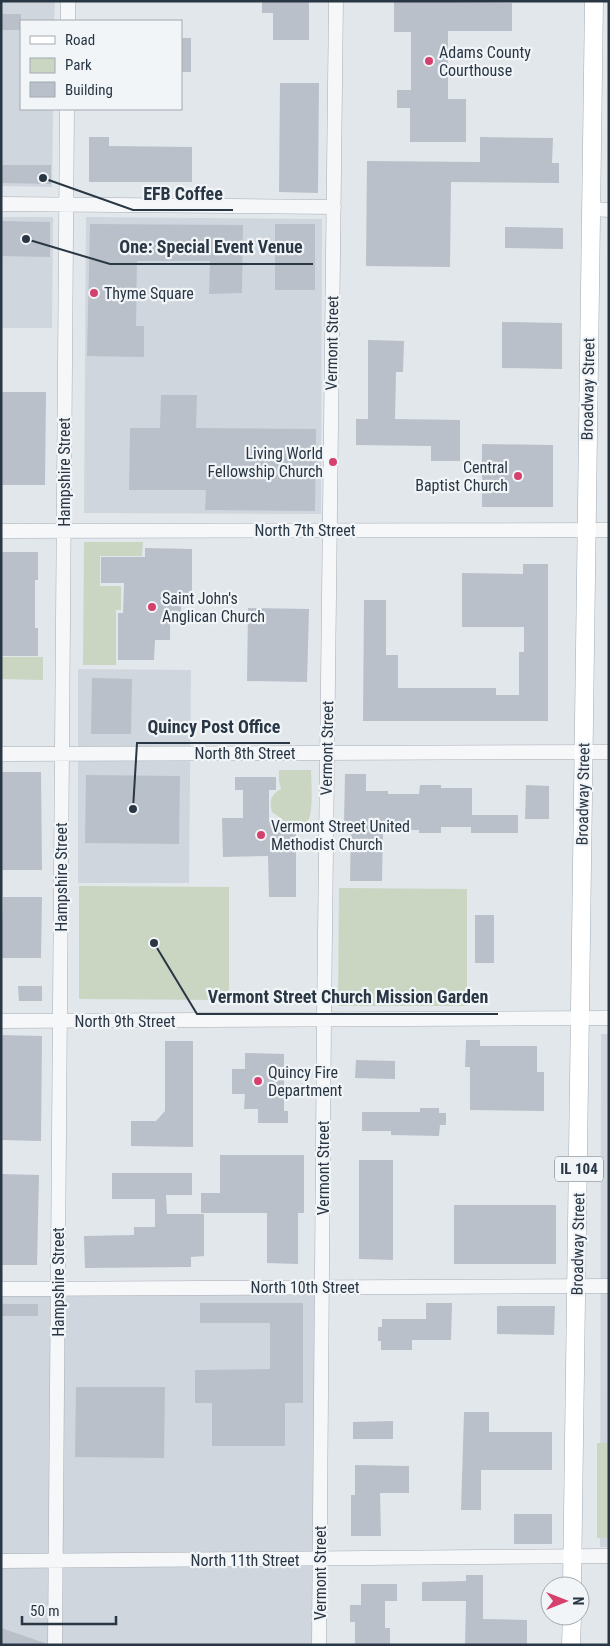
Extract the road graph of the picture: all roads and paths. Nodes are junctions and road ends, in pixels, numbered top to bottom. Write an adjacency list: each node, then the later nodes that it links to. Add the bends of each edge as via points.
1 (68, 1): 4 (street)
2 (336, 1): 8 (street, Vermont Street)
3 (594, 1): 9 (main road, Broadway Street / IL 104)
4 (68, 20)
5 (67, 110): 7 (street, Hampshire Street)
6 (1, 204): 7 (street)
7 (66, 205): 8 (street); 12 (street, Hampshire Street)
8 (334, 206): 11 (street, Vermont Street)
9 (590, 210): 10 (street); 13 (main road, Broadway Street / IL 104)
10 (609, 210)
11 (330, 529): 12 (street, North 7th Street); 13 (street, North 7th Street); 18 (street, Vermont Street)
12 (64, 530): 15 (street, North 7th Street); 20 (street, Hampshire Street)
13 (586, 530): 14 (street, North 7th Street); 16 (main road, Broadway Street / IL 104)
14 (609, 530)
15 (1, 531)
16 (584, 752): 17 (street, North 8th Street); 18 (street, North 8th Street); 21 (main road, Broadway Street / IL 104)
17 (609, 752)
18 (327, 753): 20 (street, North 8th Street); 23 (street, Vermont Street)
19 (1, 754): 20 (street, North 8th Street)
20 (62, 754): 25 (street, Hampshire Street)
21 (581, 1018): 22 (street, North 9th Street); 23 (street, North 9th Street); 26 (main road, Broadway Street / IL 104)
22 (609, 1018)
23 (324, 1020): 25 (street, North 9th Street); 28 (street, Vermont Street)
24 (1, 1021): 25 (street, North 9th Street)
25 (60, 1021): 30 (street, Hampshire Street)
26 (577, 1286): 27 (street, North 10th Street); 28 (street, North 10th Street); 31 (main road, Broadway Street / IL 104)
27 (609, 1286)
28 (322, 1287): 30 (street, North 10th Street); 33 (street, Vermont Street)
29 (1, 1289): 30 (street, North 10th Street)
30 (58, 1289): 35 (street, Hampshire Street)
31 (573, 1556): 32 (street, North 11th Street); 33 (street, North 11th Street); 36 (main road, Broadway Street / IL 104)
32 (609, 1556)
33 (319, 1560): 35 (street, North 11th Street); 39 (street, Vermont Street)
34 (1, 1561): 35 (street, North 11th Street)
35 (56, 1561): 38 (street, Hampshire Street)
36 (572, 1576)
37 (572, 1626): 40 (main road)
38 (55, 1645)
39 (319, 1645)
40 (571, 1645)

